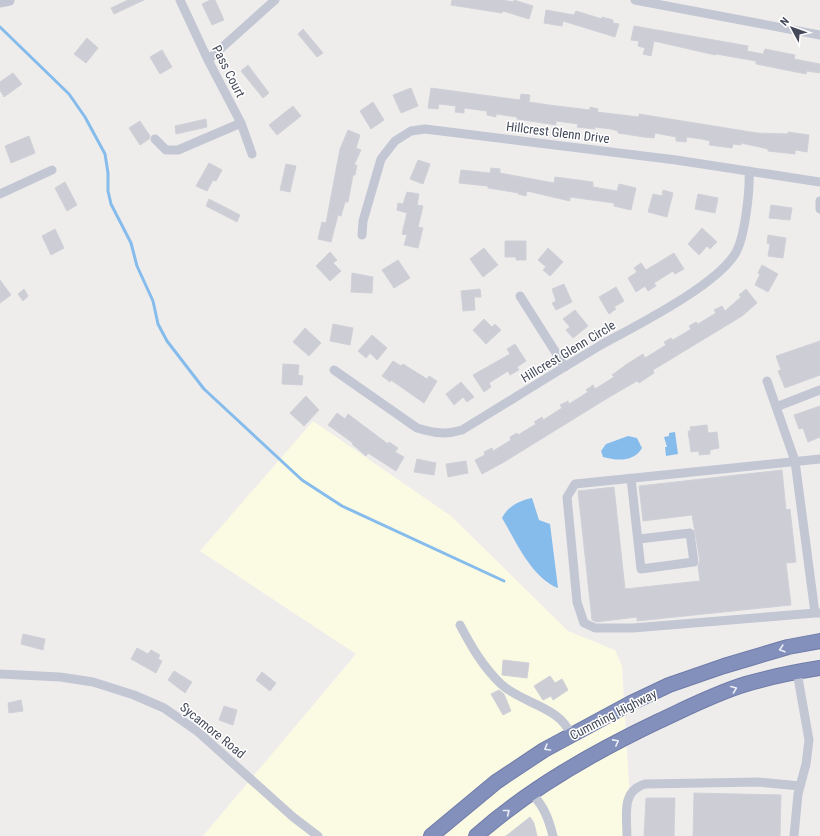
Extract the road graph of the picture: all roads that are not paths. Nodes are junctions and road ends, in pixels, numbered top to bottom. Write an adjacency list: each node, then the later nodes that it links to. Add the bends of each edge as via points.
1 (180, 0): 7 (street, Pass Court)
2 (274, 0): 7 (street)
3 (635, 0): 6 (street)
4 (10, 1): 5 (street)
5 (0, 3)
6 (820, 35)
7 (208, 60): 8 (street, Pass Court)
8 (241, 123): 9 (street, via 178,150 166,150); 10 (street, Pass Court)
9 (155, 139)
10 (252, 154)
11 (52, 170): 14 (street)
12 (750, 171): 13 (street, Hillcrest Glenn Drive); 17 (street, Hillcrest Glenn Drive, via 425,129 411,131 395,140 381,159 363,221); 19 (street, Hillcrest Glenn Circle, via 741,242 735,255 715,277)
13 (820, 182)
14 (0, 194)
15 (820, 201): 16 (street)
16 (820, 210)
17 (362, 235)
18 (520, 296): 19 (street)
19 (565, 367): 20 (street, Hillcrest Glenn Circle, via 462,430 448,434 432,433 417,428)
20 (334, 370)
21 (767, 381): 23 (street)
22 (820, 390): 23 (street)
23 (776, 407): 25 (street)
24 (820, 459): 25 (street)
25 (795, 461): 26 (street); 28 (street)
26 (631, 478): 27 (street); 28 (street, via 575,484 567,497 576,602 584,623 595,628 633,628)
27 (639, 539): 27 (street, via 641,569 694,562 690,533)
28 (817, 613)
29 (460, 625): 34 (street, via 473,650 501,685 560,717)
30 (820, 641): 34 (highway, Cumming Highway, one-way to 34, via 724,666 669,686)
31 (820, 668): 33 (highway, Cumming Highway)
32 (1, 672): 37 (street, Sycamore Road, via 93,682 164,708 197,731 293,817)
33 (797, 672): 35 (street, via 809,740); 36 (highway, Cumming Highway, one-way to 33, via 568,769 697,703 744,685)
34 (571, 735): 38 (highway, Cumming Highway, one-way to 38, via 496,782)
35 (800, 786): 41 (street, via 758,782 658,782 641,785 628,797); 42 (street)
36 (532, 794): 39 (highway, Cumming Highway, one-way to 36); 40 (street, via 548,815)
37 (318, 836)
38 (431, 836)
39 (476, 836)
40 (553, 836)
41 (627, 836)
42 (794, 836)

